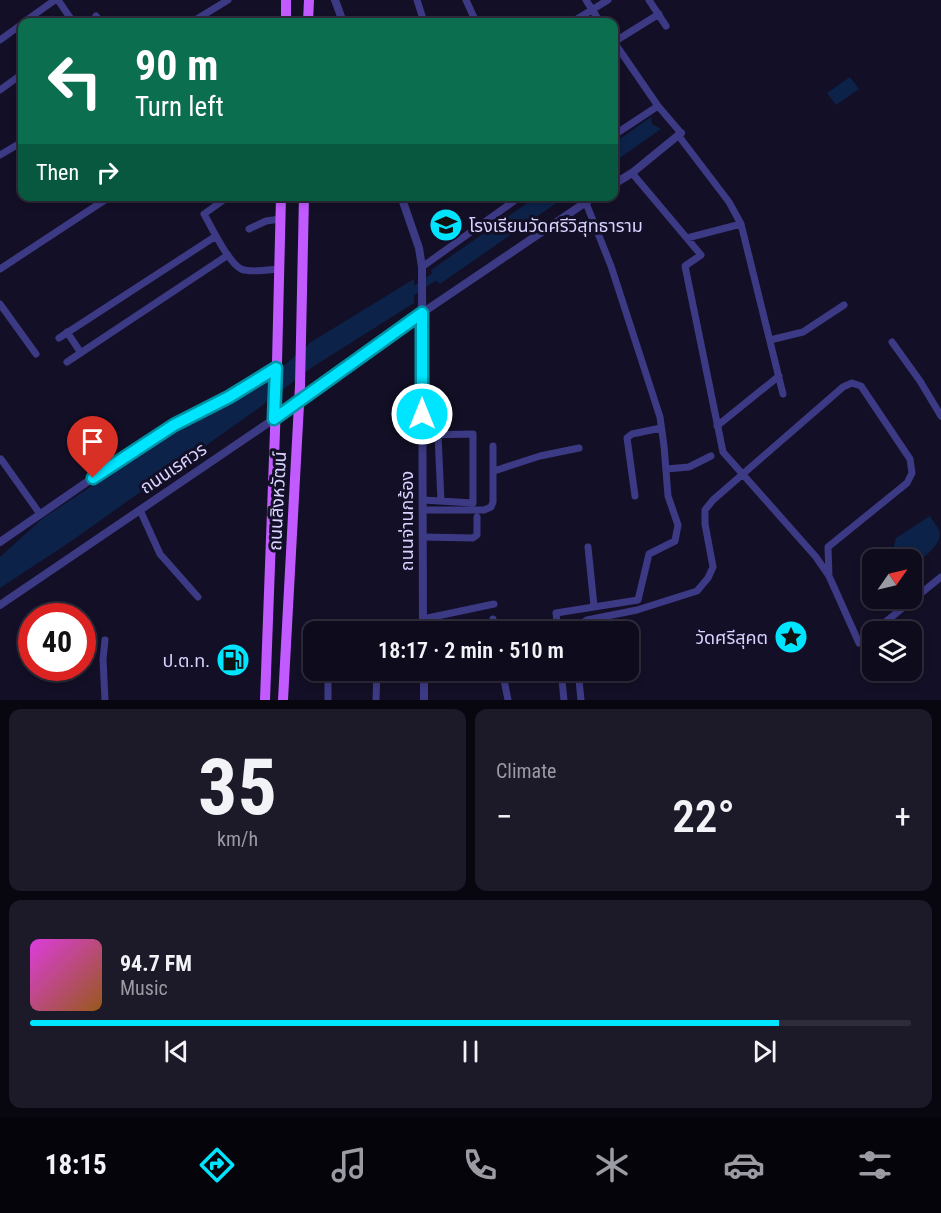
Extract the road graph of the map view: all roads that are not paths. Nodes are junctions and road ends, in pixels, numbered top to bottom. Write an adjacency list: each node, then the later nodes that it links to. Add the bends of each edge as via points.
1 (56, 0): 13 (street); 14 (street)
2 (228, 0): 15 (street)
3 (286, 0): 16 (main road)
4 (309, 0): 17 (main road)
5 (335, 0): 18 (street)
6 (417, 0): 19 (street)
7 (466, 0): 20 (street)
8 (586, 0): 11 (street)
9 (608, 0): 11 (street)
10 (649, 0): 12 (street)
11 (591, 10): 21 (street); 22 (street)
12 (659, 14): 23 (street); 26 (street)
13 (30, 18)
14 (70, 18)
15 (199, 18)
16 (286, 18)
17 (308, 18)
18 (342, 18)
19 (423, 18)
20 (474, 18)
21 (578, 18)
22 (597, 18)
23 (666, 26)
24 (18, 27): 25 (street)
25 (0, 40)
26 (618, 40)
27 (618, 48): 30 (street)
28 (18, 77): 29 (street)
29 (0, 90)
30 (658, 106): 31 (street); 32 (street)
31 (618, 132)
32 (679, 134): 35 (street); 46 (street)
33 (18, 144): 34 (street)
34 (0, 155)
35 (632, 172): 36 (street); 49 (street)
36 (618, 181)
37 (103, 201): 52 (street)
38 (223, 201): 48 (street, via 204,214)
39 (281, 201): 45 (main road, ถนนสิงหวัฒน์)
40 (304, 201): 67 (main road, ถนนสิงหวัฒน์)
41 (403, 201): 51 (street, ถนนจ่านกร้อง)
42 (514, 201): 51 (street)
43 (589, 201): 44 (street, ถนนเรศวร)
44 (586, 203): 56 (street, ถนนเรศวร); 71 (street, via 611,266)
45 (280, 219): 47 (street); 53 (main road, ถนนสิงหวัฒน์)
46 (741, 224): 49 (street); 59 (street)
47 (249, 229)
48 (216, 236): 50 (street); 57 (street)
49 (687, 238): 70 (street, via 701,255 685,266)
50 (228, 255): 53 (street, via 243,269); 61 (street)
51 (422, 267): 56 (street, ถนนจ่านกร้อง)
52 (0, 269)
53 (278, 269): 64 (main road, ถนนสิงหวัฒน์)
54 (0, 304): 62 (street)
55 (844, 305): 59 (street, via 802,332)
56 (422, 313): 67 (street, ถนนเรศวร); 72 (street, ถนนจ่านกร้อง)
57 (67, 332): 58 (street); 61 (street)
58 (59, 338)
59 (770, 340): 65 (street)
60 (892, 342): 68 (street)
61 (81, 352): 63 (street)
62 (36, 354)
63 (67, 362)
64 (276, 368): 69 (main road, ถนนสิงหวัฒน์); 85 (street, via 145,442)
65 (779, 376): 66 (street); 70 (street)
66 (783, 394)
67 (299, 400): 69 (street, ถนนเรศวร); 110 (main road, ถนนสิงหวัฒน์)
68 (941, 416)
69 (274, 419): 84 (street, ถนนเรศวร); 109 (main road, ถนนสิงหวัฒน์)
70 (717, 426): 80 (street, via 723,452)
71 (661, 428): 78 (street); 81 (street, via 632,434 626,440)
72 (422, 435): 73 (street); 83 (street, ถนนจ่านกร้อง)
73 (438, 435): 82 (street); 82 (street, via 473,434 473,503)
74 (493, 446): 79 (street)
75 (579, 448): 79 (street)
76 (711, 456): 78 (street, via 689,467)
77 (1, 459): 85 (street)
78 (666, 470): 95 (street, via 668,496 678,525 675,541 649,554 638,600)
79 (494, 471): 83 (street, via 493,502 489,508)
80 (743, 474): 90 (street); 90 (street, via 843,387 852,383 861,386 910,459 912,473 907,483 828,547); 98 (street, via 705,510 713,567 697,591)
81 (635, 496)
82 (441, 501): 83 (street)
83 (423, 505): 87 (street, ถนนจ่านกร้อง)
84 (140, 510): 92 (street, via 160,554); 94 (street, ถนนเรศวร)
85 (40, 514): 88 (street)
86 (477, 517): 87 (street, via 477,534 472,539)
87 (423, 537): 96 (street, ถนนจ่านกร้อง)
88 (0, 542)
89 (588, 547): 95 (street)
90 (829, 576): 101 (street, via 858,643)
91 (941, 577): 99 (street)
92 (198, 597)
93 (494, 604): 96 (street)
94 (0, 605)
95 (594, 606): 97 (street, via 556,613)
96 (423, 619)
97 (557, 621)
98 (586, 621)
99 (887, 621)
100 (105, 640): 108 (street)
101 (862, 640)
102 (328, 681): 111 (street)
103 (377, 681): 112 (street)
104 (424, 681): 113 (street)
105 (504, 681): 114 (street)
106 (562, 681): 115 (street)
107 (579, 681): 116 (street)
108 (105, 700)
109 (265, 700)
110 (283, 700)
111 (328, 700)
112 (376, 700)
113 (424, 700)
114 (508, 700)
115 (564, 700)
116 (581, 700)

